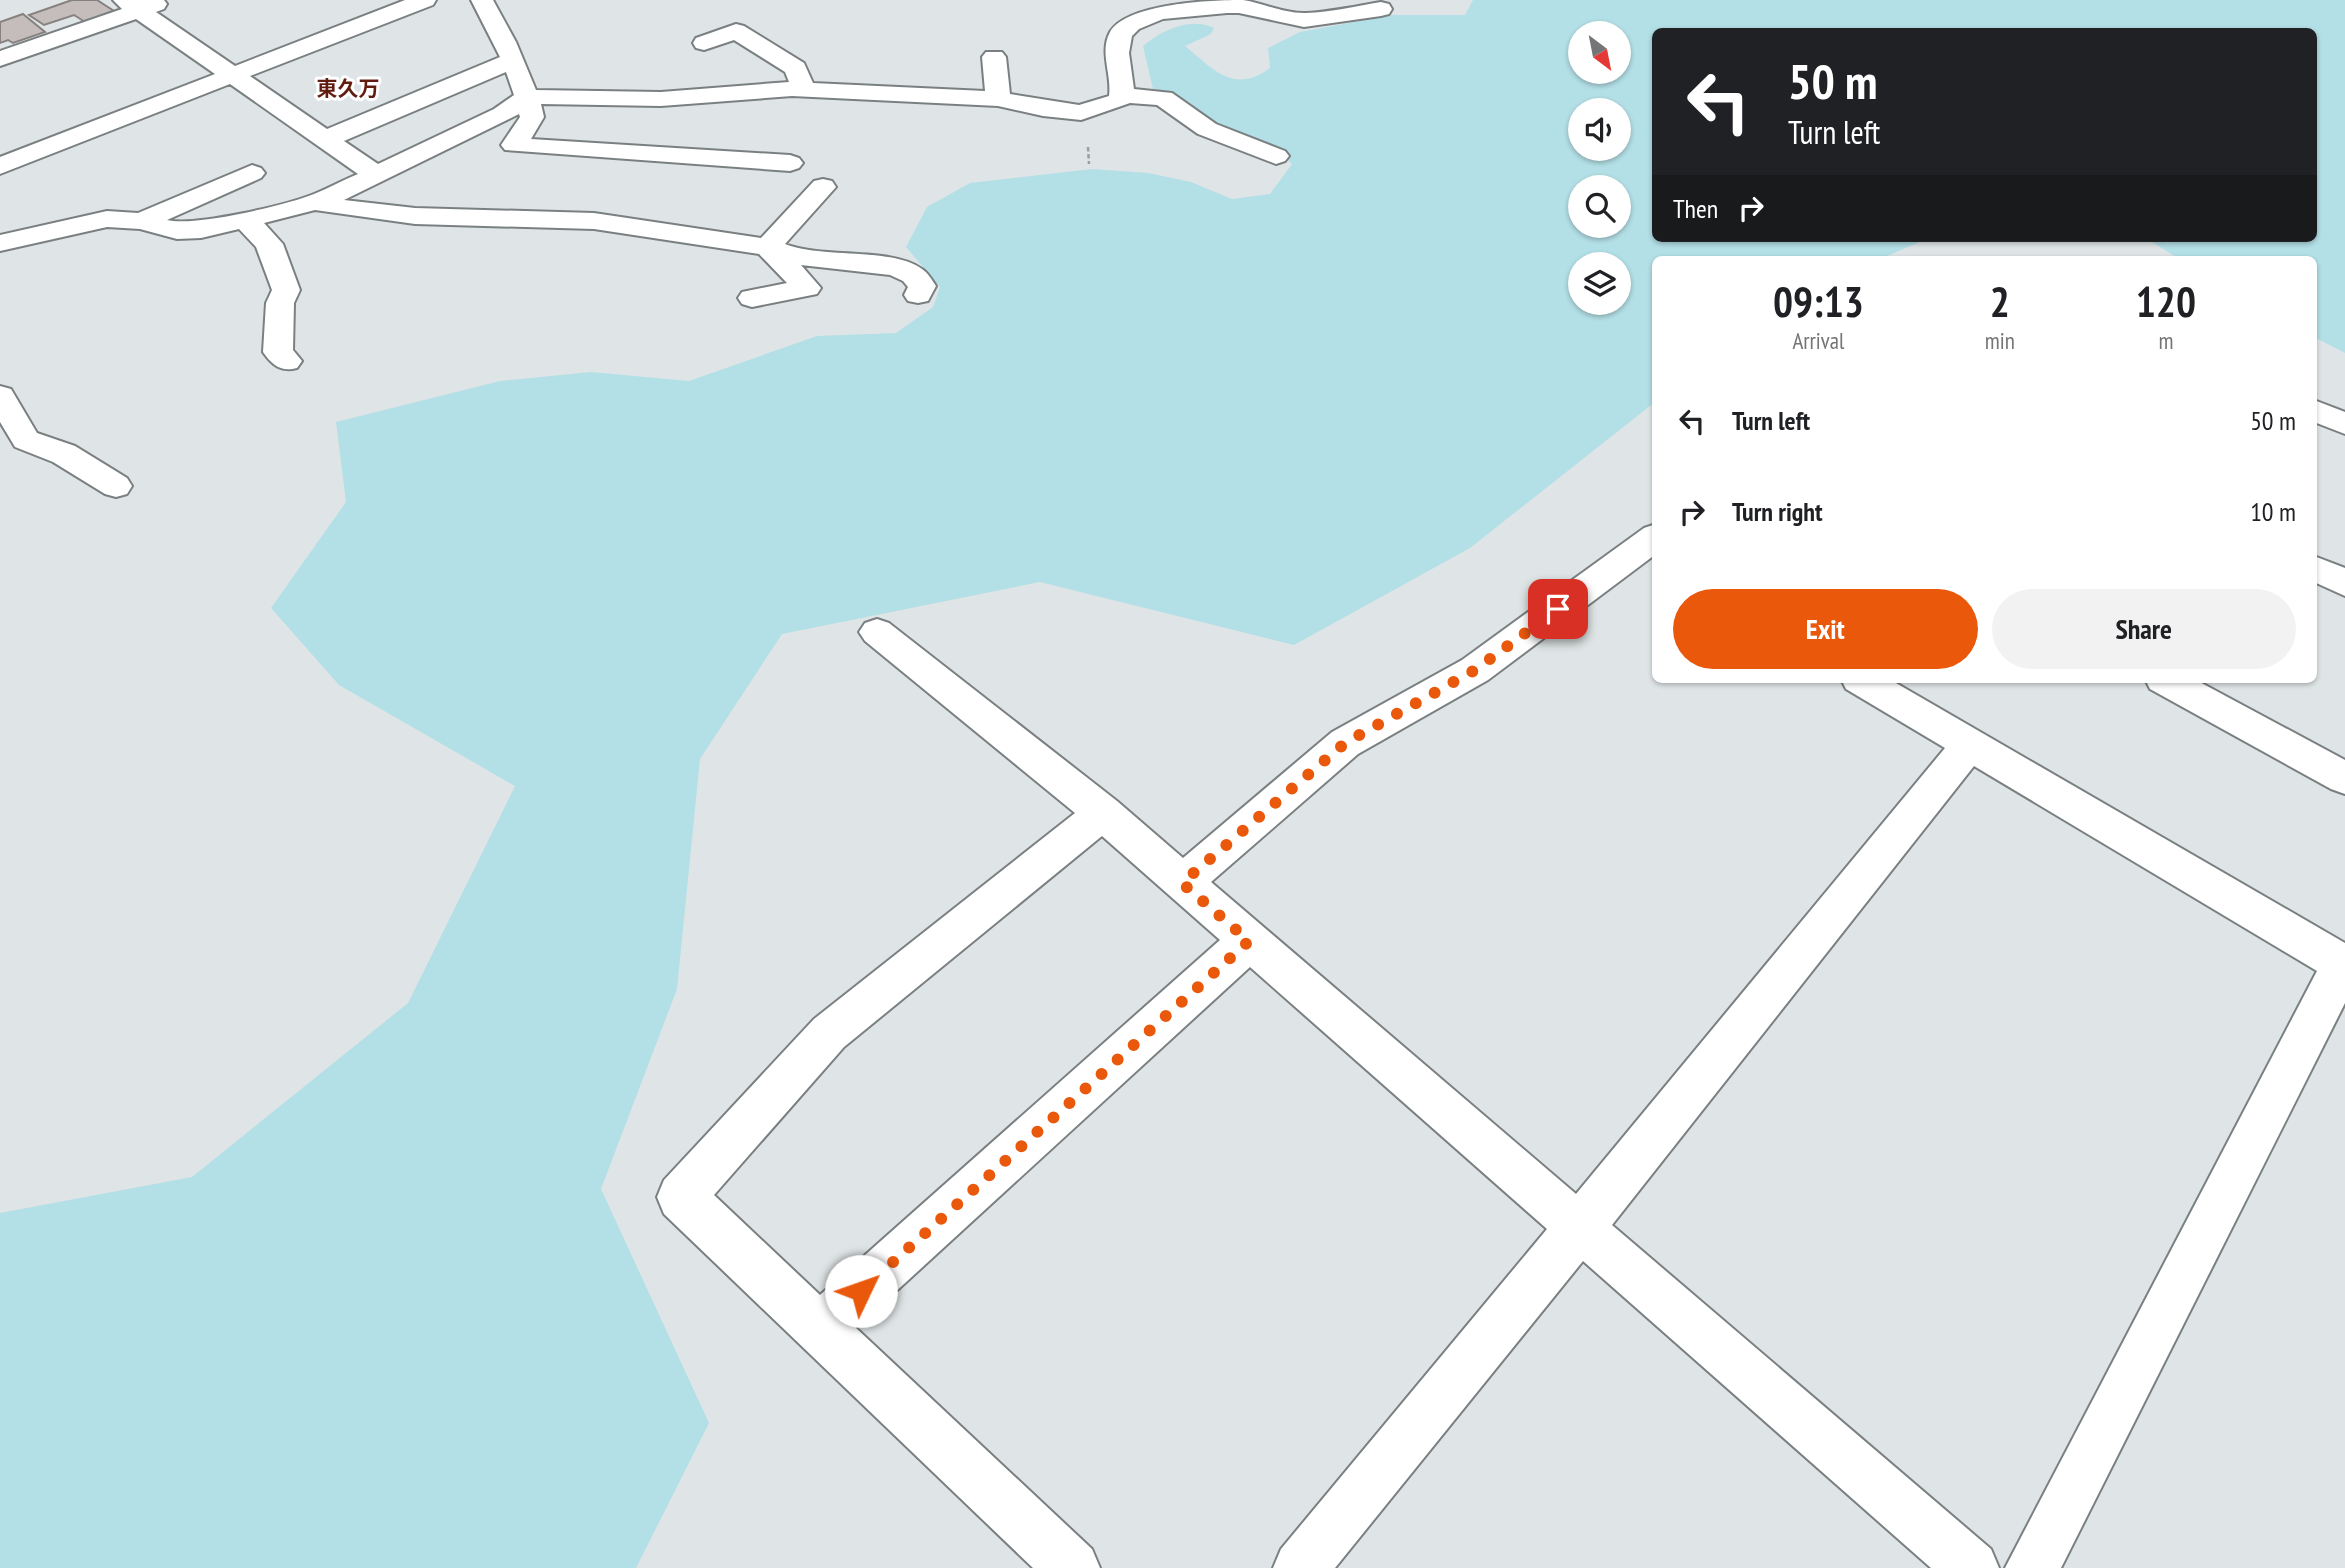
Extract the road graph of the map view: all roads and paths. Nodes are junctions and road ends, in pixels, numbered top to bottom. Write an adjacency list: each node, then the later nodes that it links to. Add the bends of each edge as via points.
1 (168, 0): 4 (street)
2 (425, 0): 10 (street)
3 (482, 0): 9 (street)
4 (131, 5): 8 (street); 10 (street)
5 (1381, 9): 12 (street, via 1304,20 1227,6 1138,18 1121,31 1117,45)
6 (704, 43): 11 (street, via 736,30 796,68)
7 (993, 57): 14 (street)
8 (0, 59)
9 (511, 61): 13 (street); 15 (street)
10 (234, 75): 15 (street); 18 (street)
11 (803, 89): 13 (street, via 661,99); 14 (street)
12 (1122, 95): 14 (street, via 1120,100 1081,113); 16 (street, via 1163,98 1207,129)
13 (527, 97): 17 (street, via 532,117 514,145); 20 (street, via 503,114)
14 (998, 99)
15 (327, 139): 20 (street)
16 (1276, 156)
17 (790, 163)
18 (0, 166)
19 (252, 173): 24 (street)
20 (377, 175): 22 (street)
21 (823, 187): 26 (street)
22 (321, 201): 23 (street); 26 (street, via 325,206 415,216 594,220)
23 (245, 219): 24 (street, via 177,231); 29 (street, via 269,244 286,290 280,303 278,352)
24 (142, 221): 25 (street, via 107,219)
25 (1, 244)
26 (768, 247): 27 (street, via 831,262 897,267 922,286); 28 (street, via 807,288)
27 (918, 295)
28 (751, 298)
29 (287, 361)
30 (0, 396): 33 (street, via 26,440 64,454)
31 (2317, 411): 32 (street)
32 (2345, 424)
33 (116, 486)
34 (1651, 547): 43 (street, via 1475,670 1345,743)
35 (2317, 569): 36 (street)
36 (2345, 583)
37 (877, 632): 42 (street)
38 (1866, 683): 40 (street)
39 (2170, 683): 41 (street)
40 (1969, 745): 45 (street); 46 (street)
41 (2345, 778)
42 (1103, 813): 43 (street); 47 (street, via 829,1033 681,1197)
43 (1182, 883): 44 (street)
44 (1249, 941): 46 (street); 47 (street)
45 (2344, 965): 51 (street)
46 (1580, 1227): 49 (street); 50 (street)
47 (820, 1328): 48 (street)
48 (1073, 1568)
49 (1300, 1568)
50 (1972, 1568)
51 (2032, 1568)

